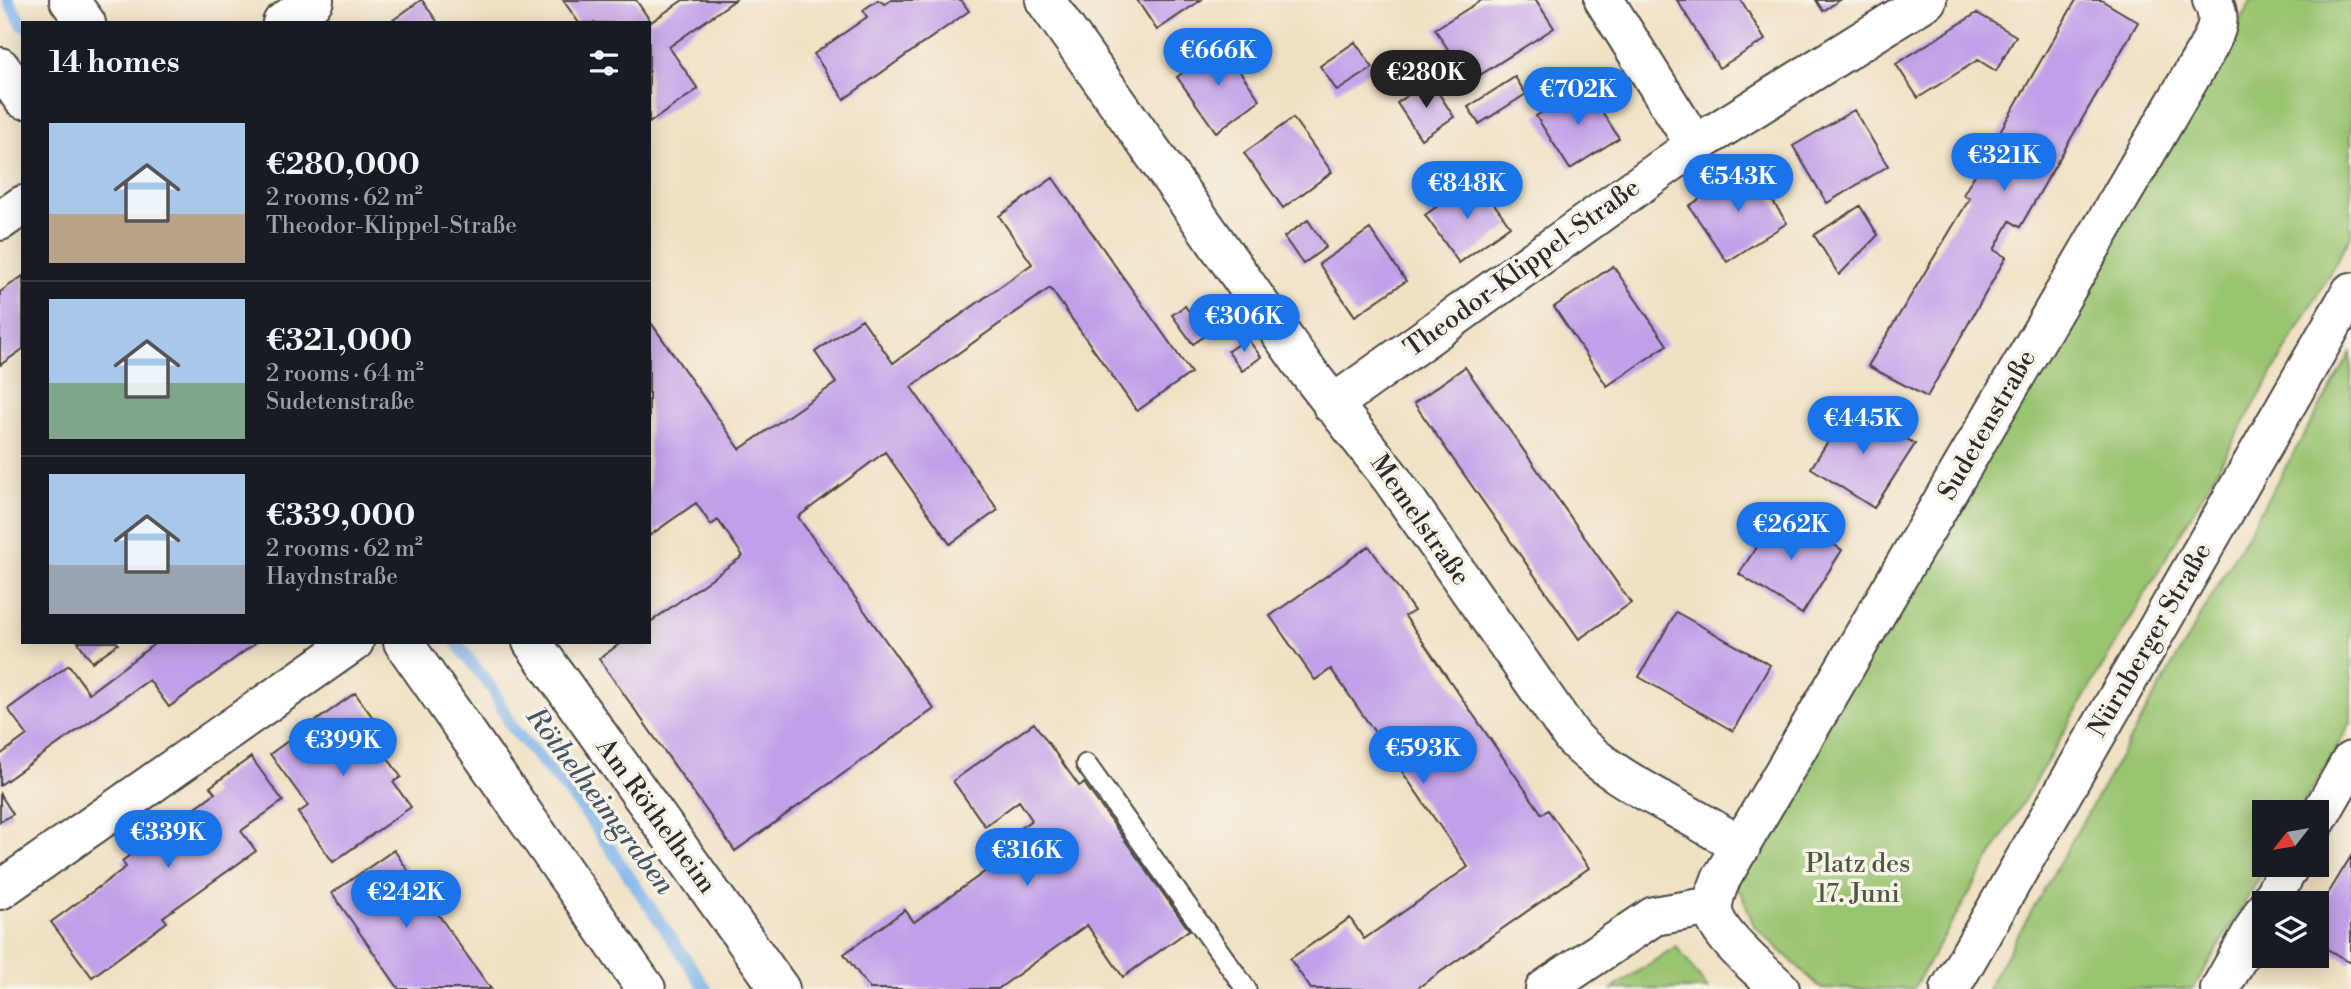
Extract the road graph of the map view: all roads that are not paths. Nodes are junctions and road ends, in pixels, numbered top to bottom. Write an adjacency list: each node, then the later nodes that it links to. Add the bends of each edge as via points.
1 (69, 0): 7 (street)
2 (314, 0): 8 (street)
3 (1045, 0): 15 (street, Memelstraße)
4 (1604, 0): 11 (street)
5 (1927, 0): 11 (street, Theodor-Klippel-Straße)
6 (2212, 0): 22 (street, Sudetenstraße, via 2218,10 2218,26 2207,49)
7 (85, 21)
8 (285, 21)
9 (0, 67): 10 (street)
10 (21, 96)
11 (1695, 145): 15 (street, Theodor-Klippel-Straße)
12 (21, 206): 13 (street)
13 (0, 221)
14 (2351, 292): 31 (street, Nürnberger Straße)
15 (1332, 405): 22 (street, Memelstraße, via 1391,478 1573,738 1592,758)
16 (352, 644): 23 (street)
17 (404, 644): 26 (street)
18 (533, 644): 27 (street, Am Röthelheim)
19 (2351, 761): 21 (street)
20 (1086, 764): 28 (lane)
21 (2329, 800)
22 (1741, 847): 24 (street, via 1721,879)
23 (0, 890)
24 (1713, 906): 29 (street, via 1654,915); 30 (street, via 1726,934)
25 (2252, 932): 32 (street)
26 (646, 989)
27 (780, 989)
28 (1247, 989)
29 (1545, 989)
30 (1780, 989)
31 (1950, 989)
32 (2220, 989)

